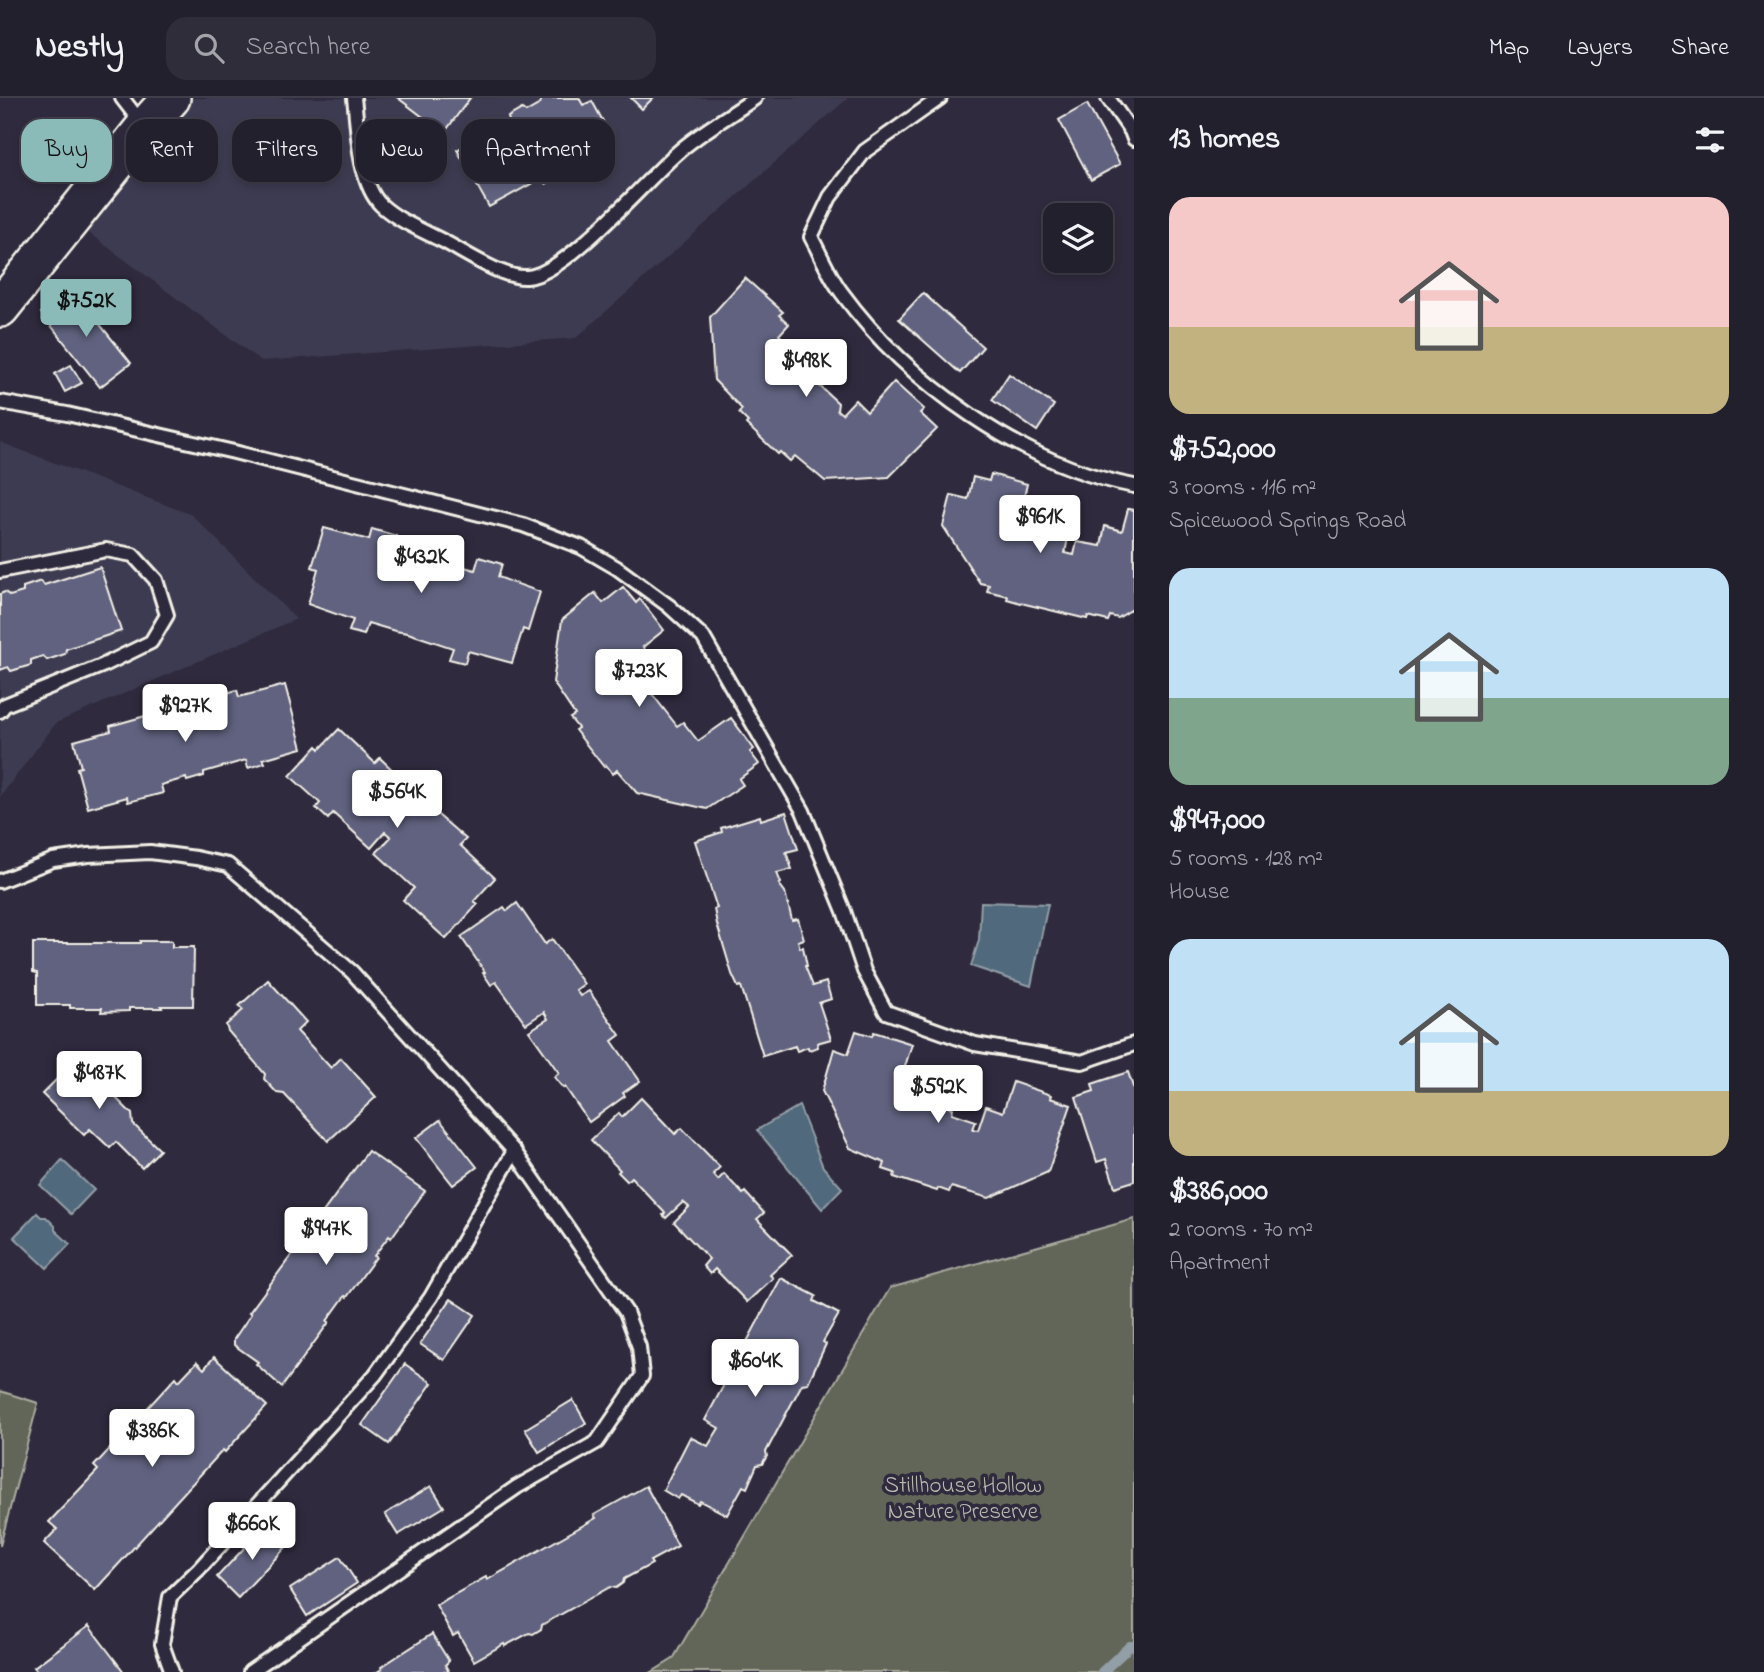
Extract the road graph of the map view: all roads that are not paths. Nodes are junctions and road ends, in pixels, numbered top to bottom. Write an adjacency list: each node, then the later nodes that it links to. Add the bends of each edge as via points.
1 (122, 98): 7 (lane)
2 (171, 98): 8 (main road)
3 (354, 98): 4 (lane, via 362,162 368,185 380,204 514,277 541,275 555,267 678,151)
4 (755, 98)
5 (940, 98): 13 (lane, via 865,151 830,197 811,237 839,290 865,323 962,410 1028,450)
6 (1108, 98): 9 (lane)
7 (139, 119)
8 (152, 119)
9 (1134, 139)
10 (126, 151): 11 (main road)
11 (0, 308)
12 (0, 402): 17 (lane, via 221,449 523,525 581,547 669,606 702,637 803,811 864,971 886,1012 975,1044 1082,1062)
13 (1134, 486)
14 (0, 571): 15 (lane, via 107,550 133,555 156,580 166,615 151,642)
15 (0, 711)
16 (0, 881): 18 (lane, via 53,860 88,855 150,852 228,865 352,972)
17 (1134, 1044)
18 (514, 1151): 19 (lane, via 431,1297 375,1375 170,1597 162,1644); 20 (lane, via 626,1312 639,1347 642,1376 597,1442 517,1487)
19 (172, 1672)
20 (250, 1672)

